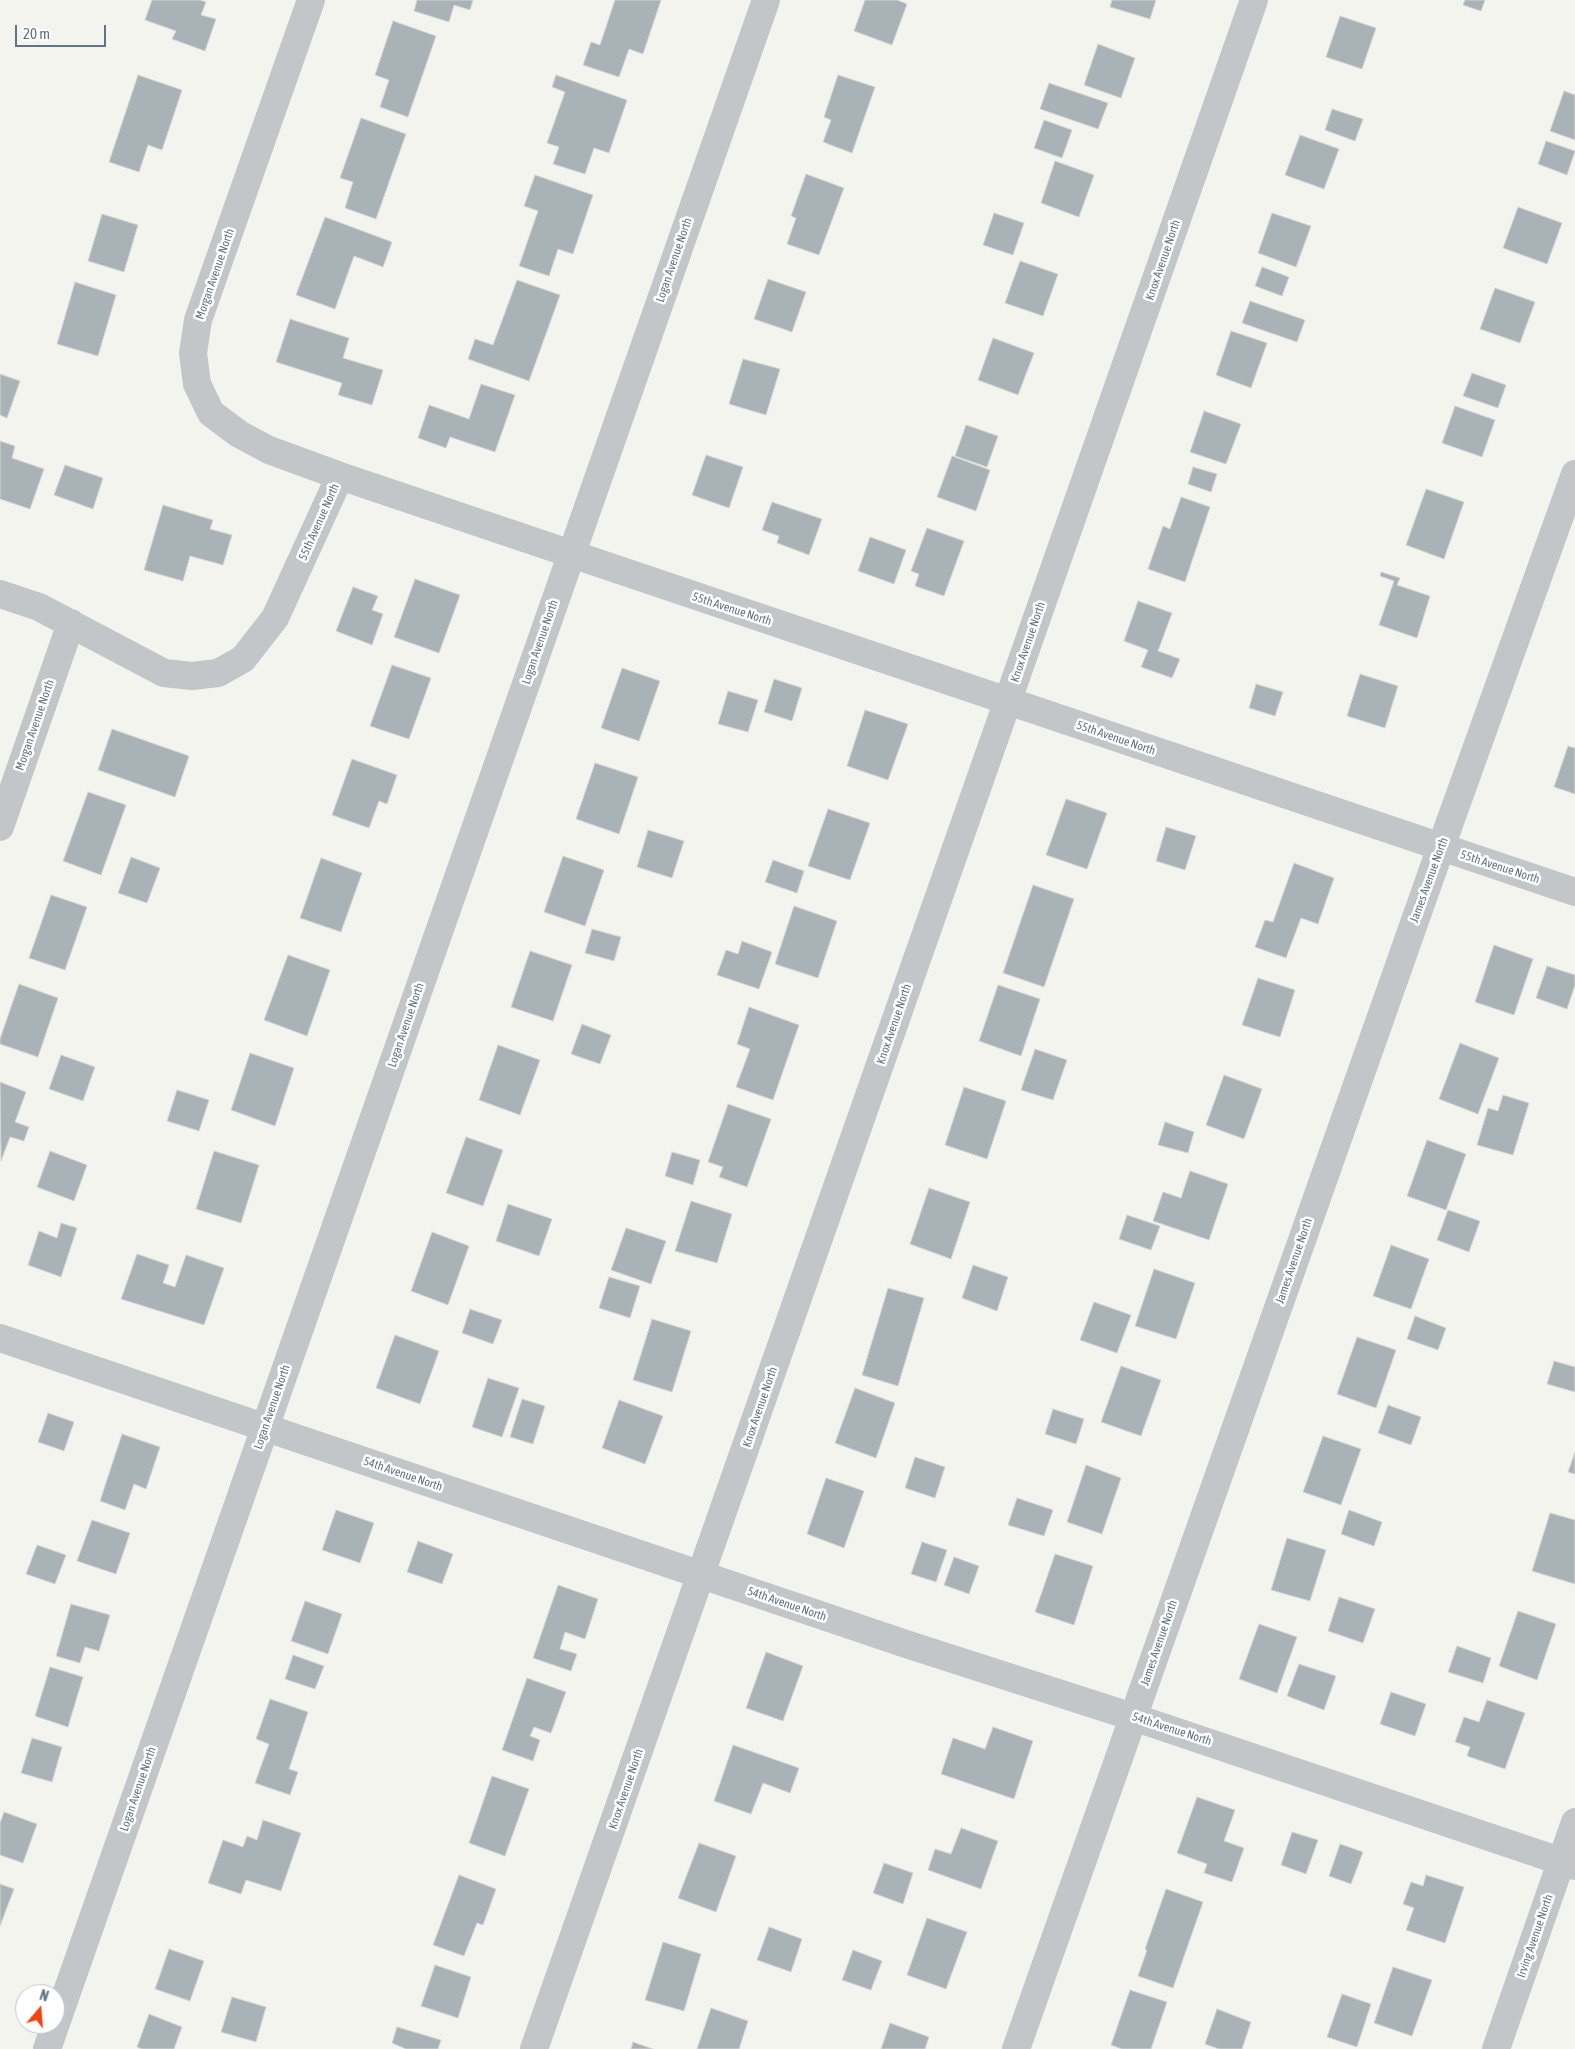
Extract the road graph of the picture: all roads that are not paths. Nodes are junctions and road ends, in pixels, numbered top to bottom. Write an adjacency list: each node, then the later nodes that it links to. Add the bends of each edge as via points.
1 (311, 0): 5 (street, Morgan Avenue North, via 198,320 193,353 197,384 211,413 239,434 269,450)
2 (766, 0): 6 (street, Logan Avenue North)
3 (1254, 0): 9 (street, Knox Avenue North)
4 (1575, 474): 11 (street, James Avenue North)
5 (340, 476): 6 (street, 55th Avenue North); 8 (street, 55th Avenue North, via 275,618 243,659 218,673 192,676 164,673)
6 (571, 555): 9 (street, 55th Avenue North); 14 (street, Logan Avenue North)
7 (0, 594): 8 (street, 55th Avenue North, via 39,607)
8 (71, 623): 10 (street, Morgan Avenue North)
9 (1007, 701): 11 (street, 55th Avenue North); 15 (street, Knox Avenue North)
10 (0, 827)
11 (1441, 847): 12 (street, 55th Avenue North); 16 (street, James Avenue North)
12 (1575, 892)
13 (0, 1338): 14 (street, 54th Avenue North)
14 (265, 1427): 15 (street, 54th Avenue North); 19 (street, Logan Avenue North)
15 (702, 1575): 16 (street, 54th Avenue North); 20 (street, Knox Avenue North)
16 (1133, 1716): 18 (street, 54th Avenue North); 21 (street, James Avenue North)
17 (1575, 1822): 18 (street, Irving Avenue North)
18 (1568, 1863): 22 (street, Irving Avenue North)
19 (46, 2049)
20 (534, 2049)
21 (1016, 2049)
22 (1496, 2049)

